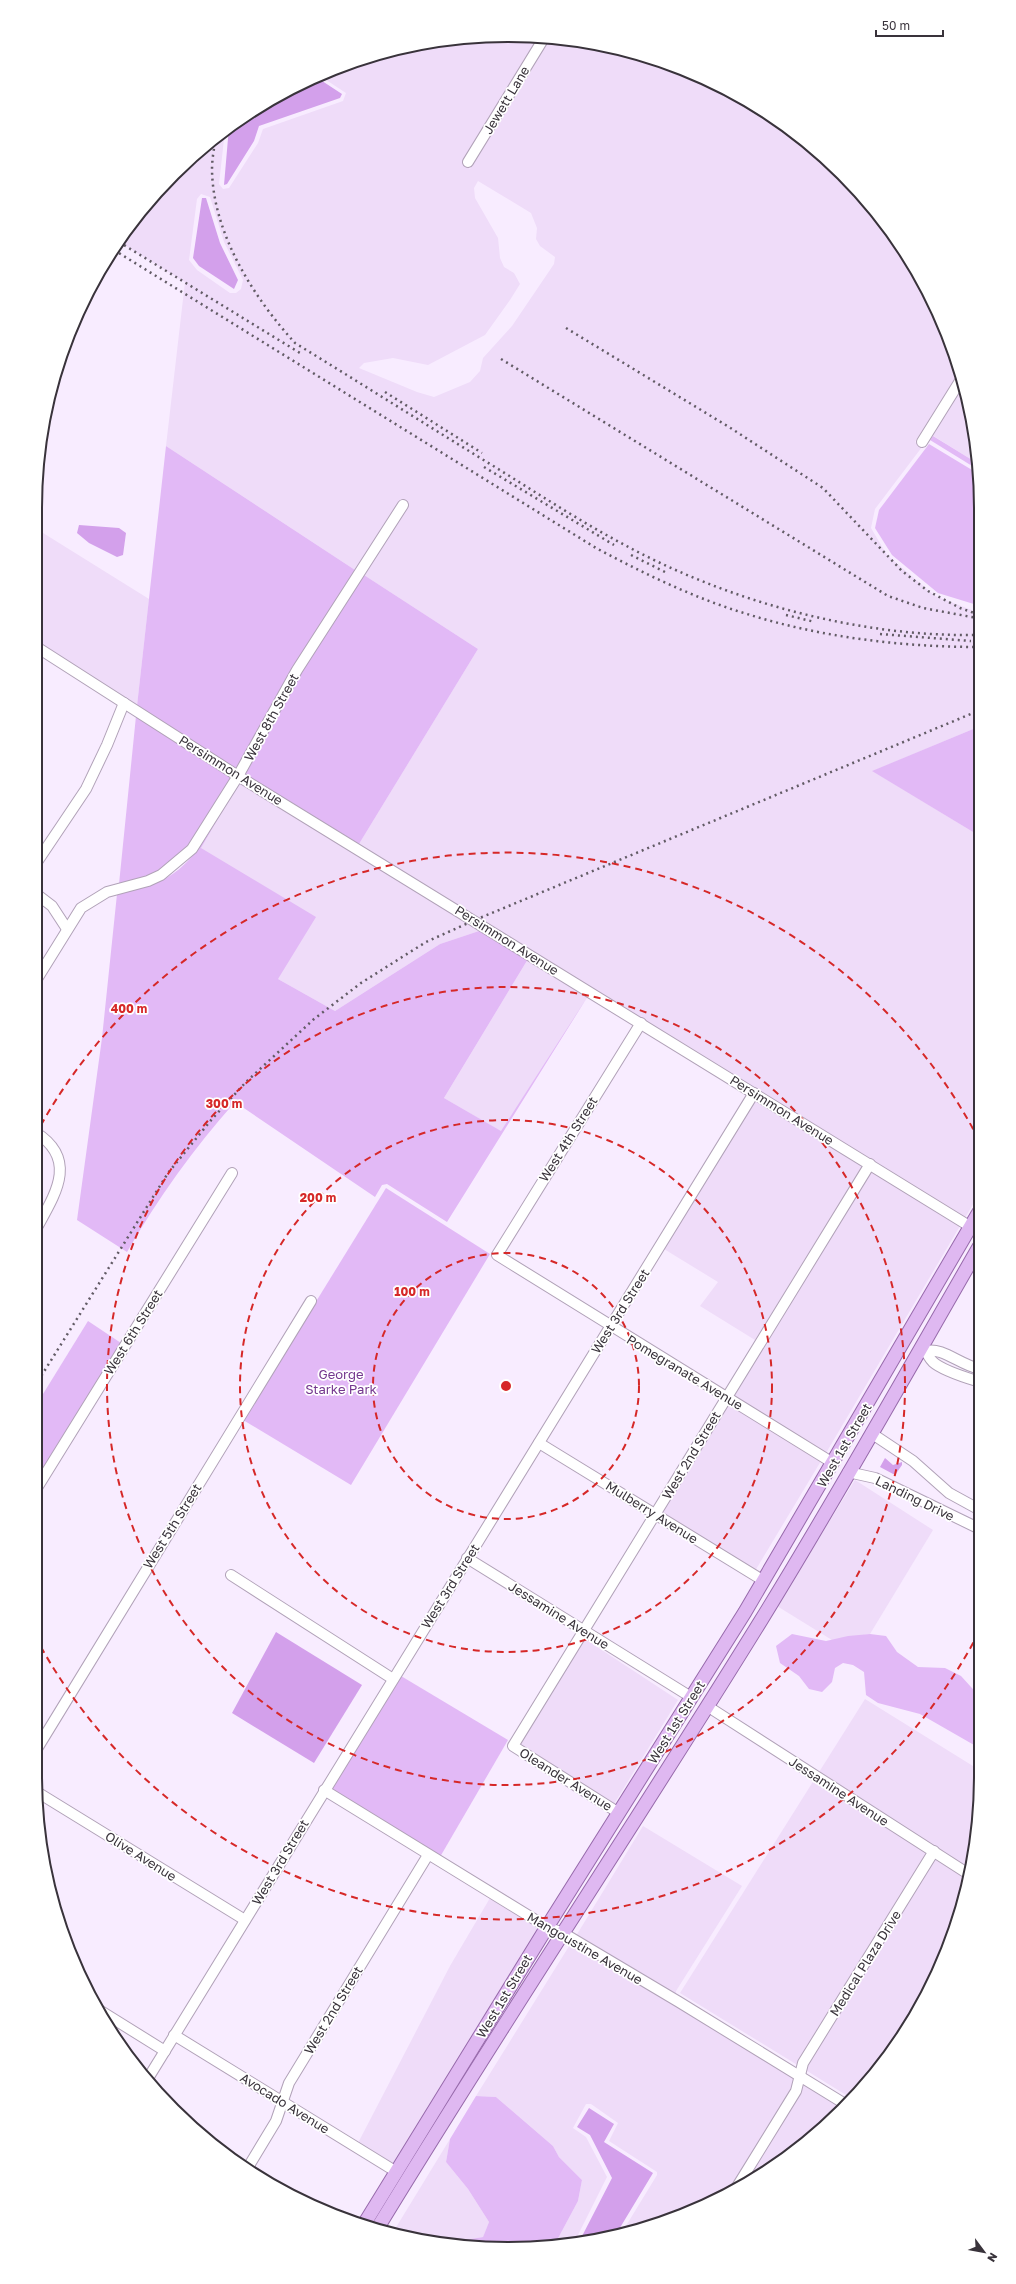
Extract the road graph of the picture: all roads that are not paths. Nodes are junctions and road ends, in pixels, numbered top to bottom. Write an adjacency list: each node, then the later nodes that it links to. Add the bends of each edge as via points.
1 (541, 43): 2 (street, Jewett Lane)
2 (468, 162)
3 (957, 385): 4 (street)
4 (922, 442)
5 (403, 505): 8 (street, West 8th Street, via 297,670)
6 (42, 650): 7 (street, Persimmon Avenue)
7 (124, 703): 8 (street, Persimmon Avenue); 9 (street, via 86,789)
8 (238, 776): 11 (street, West 8th Street, via 192,849 171,869 148,881 107,892 92,900 82,908); 13 (street, Persimmon Avenue)
9 (42, 854)
10 (42, 898): 11 (street, via 52,906)
11 (67, 929): 12 (street, West 8th Street)
12 (42, 970)
13 (640, 1023): 14 (street, Persimmon Avenue); 21 (street, West 4th Street)
14 (754, 1093): 16 (street, Persimmon Avenue); 24 (street, West 3rd Street)
15 (42, 1136): 18 (street, via 48,1140 62,1170 57,1192)
16 (870, 1164): 19 (street, Persimmon Avenue); 28 (street, West 2nd Street)
17 (232, 1173): 33 (street, West 6th Street)
18 (42, 1219)
19 (974, 1228)
20 (974, 1231): 31 (main road, West 1st Street)
21 (497, 1255): 24 (street, Pomegranate Avenue)
22 (974, 1256): 25 (main road, West 1st Street)
23 (311, 1302): 46 (street, West 5th Street)
24 (610, 1327): 28 (street, Pomegranate Avenue); 30 (street, West 3rd Street)
25 (924, 1349): 26 (street, via 938,1350); 27 (street, via 933,1362); 29 (main road, West 1st Street)
26 (974, 1368)
27 (974, 1380)
28 (725, 1397): 31 (street, Pomegranate Avenue); 36 (street, West 2nd Street)
29 (871, 1433): 32 (main road, West 1st Street); 34 (street, via 913,1461 949,1493)
30 (539, 1443): 36 (street, Mulberry Avenue); 38 (street, West 3rd Street)
31 (833, 1463): 35 (main road, via 836,1477 826,1496); 40 (main road, West 1st Street)
32 (848, 1472): 35 (main road, West 1st Street); 37 (street, Landing Drive, via 875,1478)
33 (42, 1480)
34 (974, 1507)
35 (826, 1510): 45 (main road, West 1st Street)
36 (656, 1514): 40 (street, Mulberry Avenue); 41 (street, West 2nd Street)
37 (974, 1526)
38 (467, 1558): 41 (street, Jessamine Avenue); 43 (street, West 3rd Street)
39 (231, 1575): 43 (street)
40 (764, 1581): 42 (main road, West 1st Street)
41 (584, 1631): 44 (street, Jessamine Avenue); 48 (street, West 2nd Street)
42 (727, 1640): 44 (main road, West 1st Street); 45 (main road, via 723,1658 706,1686)
43 (393, 1679): 49 (street, West 3rd Street)
44 (691, 1697): 47 (main road, via 693,1712); 51 (main road, West 1st Street)
45 (707, 1706): 47 (main road, West 1st Street); 52 (street, Jessamine Avenue)
46 (42, 1741)
47 (682, 1745): 57 (main road, West 1st Street)
48 (512, 1746): 51 (street, Oleander Avenue)
49 (324, 1790): 53 (street, Mangoustine Avenue); 55 (street, West 3rd Street)
50 (43, 1796): 55 (street, Olive Avenue)
51 (619, 1813): 56 (main road, West 1st Street)
52 (934, 1851): 54 (street, Jessamine Avenue); 62 (street, Medical Plaza Drive, via 803,2063)
53 (428, 1855): 56 (street, Mangoustine Avenue); 63 (street, West 2nd Street, via 289,2084)
54 (964, 1871)
55 (245, 1920): 59 (street, West 3rd Street)
56 (546, 1927): 57 (street, Mangoustine Avenue); 66 (main road, West 1st Street)
57 (563, 1933): 62 (street, Mangoustine Avenue); 68 (main road, West 1st Street, via 455,2100)
58 (108, 2016): 60 (street)
59 (174, 2035): 60 (street, West 3rd Street); 63 (street, Avocado Avenue)
60 (165, 2051): 61 (street, West 3rd Street)
61 (150, 2074)
62 (801, 2077): 64 (street, Mangoustine Avenue); 67 (street, Medical Plaza Drive, via 796,2091)
63 (282, 2102): 65 (street, West 2nd Street, via 276,2121); 66 (street, Avocado Avenue)
64 (842, 2102)
65 (250, 2164)
66 (395, 2171): 68 (main road, via 395,2188 386,2203); 69 (main road, West 1st Street)
67 (741, 2180)
68 (386, 2215): 70 (main road, West 1st Street)
69 (367, 2220)
70 (380, 2224)

